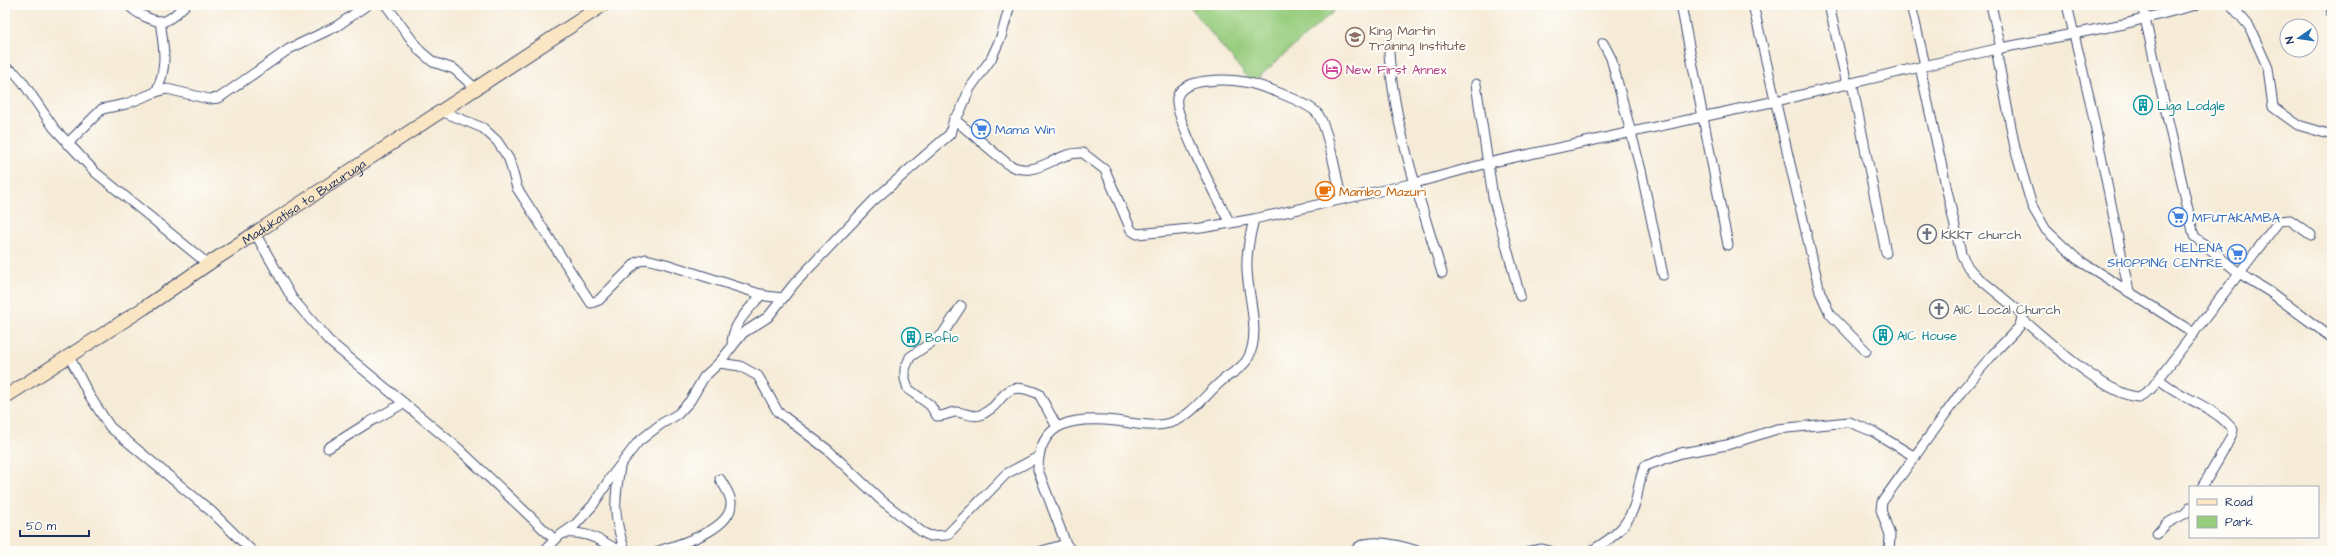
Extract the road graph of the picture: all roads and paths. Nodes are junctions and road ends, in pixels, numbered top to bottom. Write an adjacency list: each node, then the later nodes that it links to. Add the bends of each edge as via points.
1 (129, 5): 19 (street, via 134,11)
2 (185, 5): 19 (street, via 167,20)
3 (367, 5): 29 (street, via 337,26 289,49 219,98 209,99 167,90)
4 (386, 5): 28 (street, via 420,51 433,62 454,69)
5 (603, 5): 28 (main road, Madukatisa to Buzuruga)
6 (1010, 5): 33 (street, via 1001,37 991,59 970,88)
7 (1681, 5): 32 (street)
8 (1753, 5): 30 (street)
9 (1829, 5): 26 (street)
10 (1911, 5): 24 (street)
11 (1992, 5): 22 (street)
12 (2067, 5): 20 (street)
13 (2142, 5): 18 (street)
14 (2196, 5): 18 (street)
15 (2231, 5): 35 (street, via 2248,26 2268,68 2274,107 2298,125)
16 (2331, 5): 17 (street)
17 (2332, 15)
18 (2145, 19): 20 (street); 48 (street, via 2194,236)
19 (160, 21): 29 (street, via 164,68 163,78)
20 (2074, 33): 22 (street); 50 (street)
21 (1603, 43): 34 (street, via 1612,58)
22 (1998, 48): 24 (street); 50 (street, via 2015,148 2032,206 2039,219 2046,230 2077,259)
23 (1389, 53): 38 (street, via 1390,74)
24 (1923, 66): 26 (street); 55 (street, via 1961,254 1968,267 2020,312)
25 (5, 67): 36 (street, via 22,81)
26 (1849, 83): 30 (street); 45 (street)
27 (1476, 84): 37 (street)
28 (475, 88): 31 (main road, Madukatisa to Buzuruga)
29 (156, 92): 36 (street, via 126,104 102,109)
30 (1776, 101): 32 (street); 59 (street, via 1820,292 1830,314)
31 (441, 111): 42 (main road, Madukatisa to Buzuruga); 51 (street, via 482,128 497,141 510,158 517,188 591,303 599,300 638,262 646,260 674,266)
32 (1703, 117): 34 (street); 44 (street)
33 (954, 120): 41 (street, via 1009,165 1019,170 1029,171 1068,155 1083,153 1105,170 1131,230 1137,234); 53 (street, via 950,134 873,201)
34 (1631, 132): 37 (street); 49 (street)
35 (2332, 135)
36 (67, 144): 46 (street, via 96,172)
37 (1488, 163): 38 (street); 52 (street, via 1493,197)
38 (1415, 183): 39 (street); 47 (street)
39 (1342, 198): 40 (street); 41 (street, via 1326,132 1319,115 1313,109 1244,82 1226,80 1192,83 1178,92 1176,99 1179,112 1202,169)
40 (1254, 220): 41 (street); 65 (street, via 1248,244 1247,269 1253,343 1246,361 1238,370 1224,379 1189,412 1170,423 1151,426 1101,420)
41 (1230, 223)
42 (255, 233): 46 (main road, Madukatisa to Buzuruga); 64 (street, via 292,298 312,324)
43 (2311, 235): 48 (street, via 2290,220 2279,221)
44 (1728, 244)
45 (1886, 253)
46 (208, 264): 60 (main road, Madukatisa to Buzuruga)
47 (1442, 273)
48 (2239, 273): 56 (street); 57 (street, via 2270,292)
49 (1663, 275)
50 (2130, 292): 56 (street)
51 (762, 294): 53 (street); 58 (street, via 737,324)
52 (1520, 296)
53 (783, 298): 58 (street, via 768,317 743,333)
54 (961, 306): 65 (street, via 937,340 910,357 905,369 908,389 940,416 955,412 979,416 1013,388 1029,389 1039,394)
55 (2022, 319): 62 (street, via 2078,366 2127,395 2139,397 2146,394); 67 (street, via 2019,328 1961,392)
56 (2194, 333): 62 (street)
57 (2332, 338)
58 (732, 347): 61 (street)
59 (1866, 351)
60 (69, 356): 63 (main road, Madukatisa to Buzuruga); 77 (street, via 89,395 110,427 212,512)
61 (719, 363): 68 (street, via 740,366 758,376 778,412 828,450 881,500 930,536 947,534 1006,474); 69 (street, via 704,376 690,401 678,414 650,431)
62 (2159, 379): 71 (street, via 2186,398 2214,412 2233,430 2231,439)
63 (5, 397)
64 (404, 403): 66 (street); 75 (street, via 458,448)
65 (1057, 427): 68 (street, via 1042,441)
66 (328, 448)
67 (1915, 457): 86 (street, via 1874,432 1849,422 1777,429 1727,445 1681,453 1645,466 1639,482 1634,511 1628,522 1620,532); 87 (street, via 1882,502 1881,510 1890,535)
68 (1038, 458): 76 (street, via 1041,480 1052,501)
69 (620, 465): 73 (street, via 593,505 575,525); 79 (street, via 614,510)
70 (720, 480): 80 (street, via 731,502 725,518 707,533)
71 (2203, 486)
72 (2189, 508): 74 (street, via 2186,513 2166,524)
73 (563, 533): 75 (street); 79 (street, via 574,532 597,537)
74 (2157, 534)
75 (555, 540): 78 (street)
76 (1069, 547): 81 (street)
77 (252, 551)
78 (544, 551)
79 (622, 551)
80 (659, 551)
81 (1042, 551)
82 (1355, 551): 83 (street, via 1360,545 1376,543)
83 (1417, 551)
84 (1530, 551): 85 (street)
85 (1550, 551)
86 (1591, 551)
87 (1889, 551)

